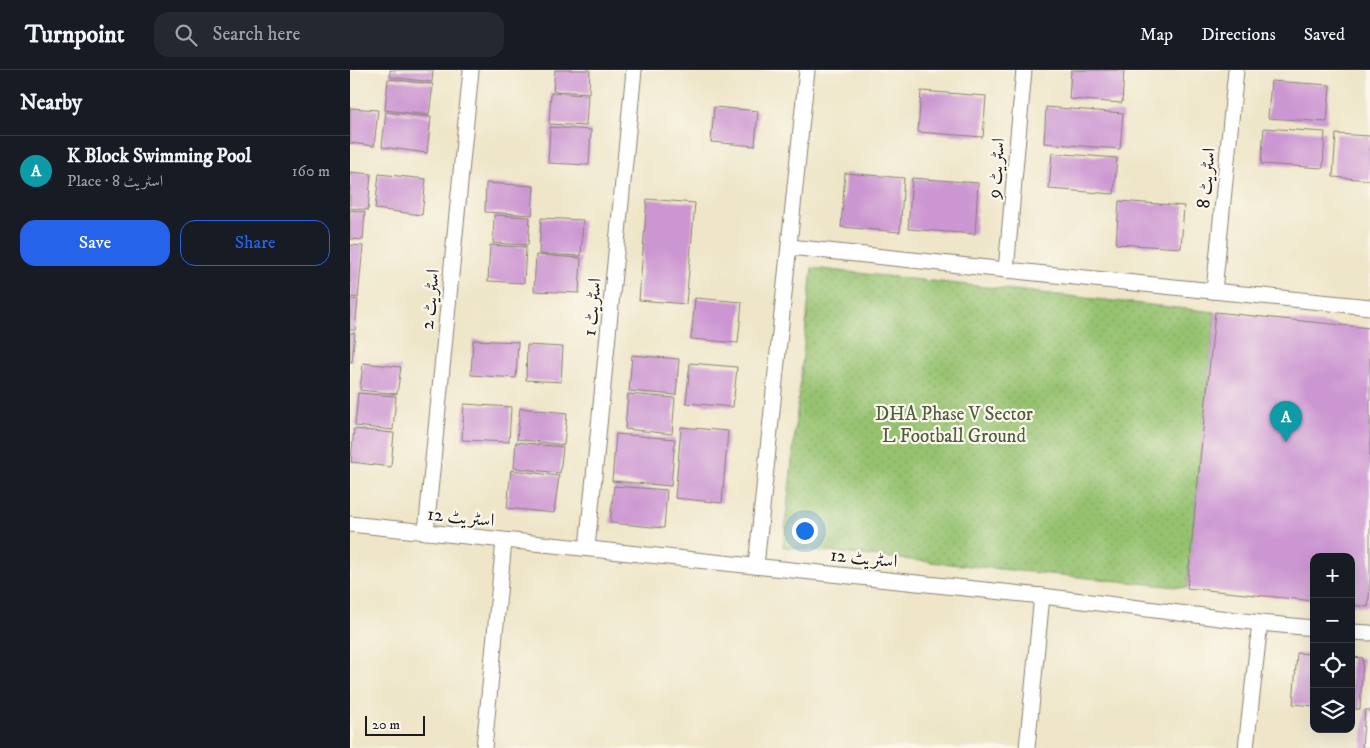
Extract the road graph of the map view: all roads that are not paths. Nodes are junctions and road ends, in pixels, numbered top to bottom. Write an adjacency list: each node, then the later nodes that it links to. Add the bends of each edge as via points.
1 (471, 70): 11 (street, اسٹریٹ 2)
2 (634, 70): 13 (street, اسٹریٹ 1)
3 (807, 70): 6 (street)
4 (1024, 70): 7 (street, اسٹریٹ 9)
5 (1236, 70): 8 (street, اسٹریٹ 8)
6 (790, 246): 7 (street); 14 (street)
7 (1006, 270): 8 (street)
8 (1214, 291): 9 (street)
9 (1370, 307)
10 (350, 524): 11 (street, اسٹریٹ 12)
11 (426, 532): 12 (street, اسٹریٹ 12)
12 (504, 541): 13 (street, اسٹریٹ 12); 20 (street)
13 (587, 548): 14 (street, اسٹریٹ 12)
14 (756, 566): 15 (street, اسٹریٹ 12)
15 (1042, 596): 16 (street, اسٹریٹ 12); 21 (street)
16 (1260, 623): 17 (street, اسٹریٹ 12); 22 (street)
17 (1310, 628)
18 (1355, 632): 19 (street)
19 (1370, 634)
20 (484, 748)
21 (1027, 748)
22 (1246, 748)

